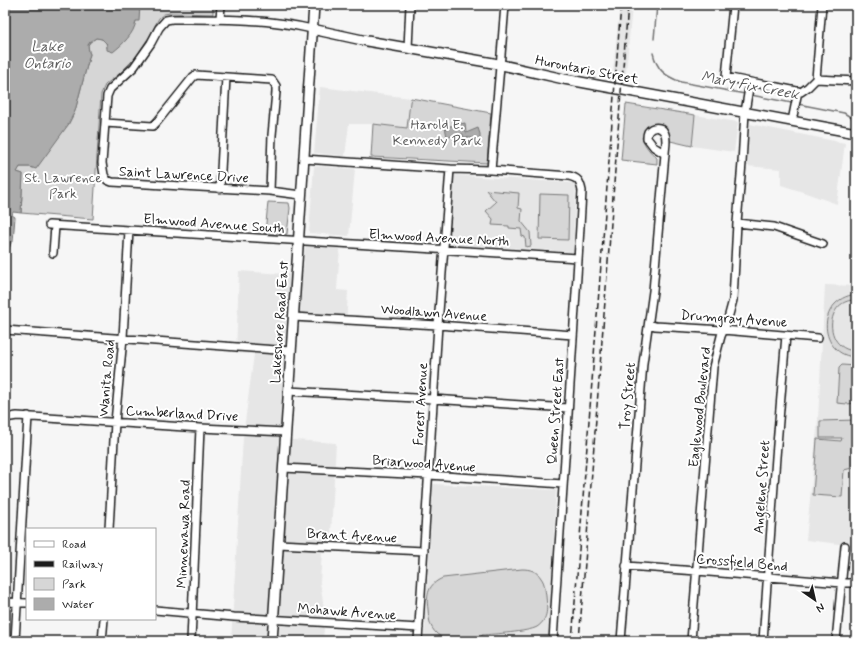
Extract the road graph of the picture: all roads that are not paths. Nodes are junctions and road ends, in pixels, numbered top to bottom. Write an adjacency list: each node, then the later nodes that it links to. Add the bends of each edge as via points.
1 (221, 5): 7 (street)
2 (314, 5): 8 (main road, Lakeshore Road East)
3 (410, 5): 9 (street)
4 (505, 5): 10 (street)
5 (733, 5): 14 (street, via 726,77)
6 (822, 5): 12 (street)
7 (220, 19): 8 (street, Saint Lawrence Drive, via 283,23); 18 (street, Saint Lawrence Drive, via 166,20 134,66 110,89)
8 (312, 29): 9 (main road, Hurontario Street); 21 (main road, Lakeshore Road East)
9 (408, 48): 10 (main road, Hurontario Street)
10 (500, 65): 16 (main road, Hurontario Street, via 564,80); 23 (street)
11 (226, 77): 18 (street, via 193,77 153,126); 24 (street); 25 (street, via 272,80 276,86)
12 (816, 79): 13 (street); 15 (street, via 801,92)
13 (856, 81)
14 (750, 82): 15 (street); 16 (street, Eaglewood Boulevard)
15 (798, 91): 17 (street)
16 (745, 112): 17 (main road, Hurontario Street); 27 (street, Eaglewood Boulevard)
17 (792, 121): 19 (main road, Hurontario Street)
18 (105, 123): 24 (street, Saint Lawrence Drive, via 102,163 107,180)
19 (856, 133)
20 (665, 154): 35 (street, Troy Street)
21 (304, 159): 22 (street); 26 (main road, Lakeshore Road East)
22 (450, 169): 23 (street); 31 (street, Forest Avenue)
23 (491, 170): 33 (street, Queen Street East, via 569,176 577,179 582,191)
24 (220, 189): 25 (street, Saint Lawrence Drive)
25 (270, 192): 26 (street, Saint Lawrence Drive)
26 (301, 195): 29 (main road, Lakeshore Road East)
27 (736, 223): 30 (street, via 774,226); 38 (street, Eaglewood Boulevard, via 733,300)
28 (129, 230): 29 (street, Elmwood Avenue South); 32 (street, Elmwood Avenue South, via 52,225); 41 (street, Wanita Road)
29 (298, 241): 31 (street, Elmwood Avenue North); 34 (main road, Lakeshore Road East)
30 (823, 244)
31 (444, 250): 33 (street, Elmwood Avenue North); 36 (street, Forest Avenue)
32 (54, 253)
33 (578, 258): 39 (street, Queen Street East)
34 (293, 317): 36 (street, Woodlawn Avenue); 43 (main road, Lakeshore Road East)
35 (649, 324): 38 (street, Drumgray Avenue); 59 (street, Troy Street, via 643,363)
36 (438, 325): 39 (street, Woodlawn Avenue); 45 (street, Forest Avenue)
37 (5, 330): 41 (street)
38 (723, 330): 40 (street, Drumgray Avenue); 60 (street, Eaglewood Boulevard, via 714,367)
39 (573, 335): 46 (street, Queen Street East)
40 (786, 335): 42 (street, Drumgray Avenue); 61 (street, Angelene Street)
41 (123, 338): 43 (street); 49 (street, Wanita Road)
42 (818, 338)
43 (291, 351): 44 (main road, Lakeshore Road East)
44 (288, 391): 45 (street); 51 (main road, Lakeshore Road East)
45 (433, 399): 46 (street); 53 (street, Forest Avenue)
46 (568, 408): 54 (street, Queen Street East)
47 (28, 416): 48 (street, Cumberland Drive); 49 (street, Cumberland Drive); 65 (street)
48 (5, 418)
49 (115, 422): 50 (street, Cumberland Drive); 55 (street, Wanita Road)
50 (200, 428): 51 (street, Cumberland Drive); 68 (street, Minnewawa Road)
51 (286, 432): 52 (main road, Lakeshore Road East)
52 (283, 468): 53 (street, Briarwood Avenue); 56 (main road, Lakeshore Road East)
53 (429, 475): 54 (street, Briarwood Avenue); 58 (street, Forest Avenue)
54 (563, 484): 77 (street, Queen Street East)
55 (109, 528)
56 (278, 544): 58 (street, Brant Avenue); 69 (main road, Lakeshore Road East)
57 (845, 546): 62 (street)
58 (424, 551): 71 (street, Forest Avenue)
59 (626, 566): 60 (street, Crossfield Bend); 78 (street, Troy Street)
60 (697, 571): 61 (street, Crossfield Bend); 79 (street, Eaglewood Boulevard)
61 (767, 576): 62 (street, Crossfield Bend); 80 (street, Angelene Street)
62 (842, 583): 63 (street, Crossfield Bend); 81 (street)
63 (856, 583)
64 (5, 602): 65 (street)
65 (17, 602): 66 (street); 72 (street)
66 (26, 603)
67 (156, 610): 68 (street, Mohawk Avenue)
68 (193, 613): 69 (street, Mohawk Avenue); 74 (street, Minnewawa Road)
69 (273, 619): 71 (street, Mohawk Avenue); 75 (main road, Lakeshore Road East)
70 (104, 620): 73 (street)
71 (419, 628): 76 (street, Forest Avenue)
72 (15, 641)
73 (102, 641)
74 (191, 641)
75 (272, 641)
76 (418, 641)
77 (553, 641)
78 (621, 641)
79 (691, 641)
80 (763, 641)
81 (836, 641)

